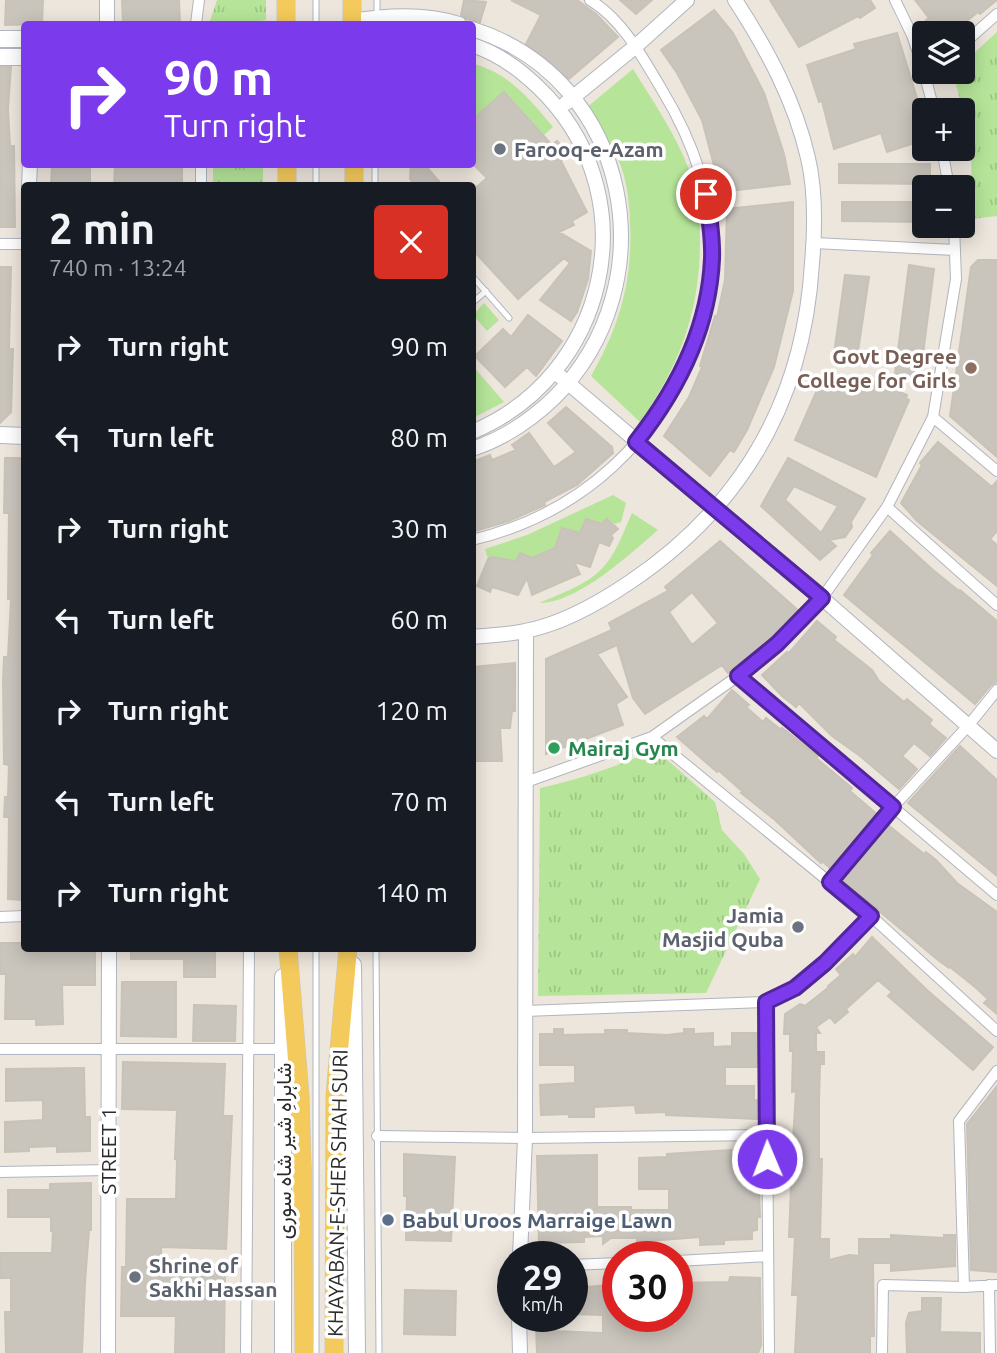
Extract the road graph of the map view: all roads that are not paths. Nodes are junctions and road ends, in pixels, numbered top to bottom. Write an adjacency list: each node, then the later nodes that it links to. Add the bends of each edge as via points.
1 (107, 0): 12 (street)
2 (199, 0): 13 (street)
3 (286, 0): 14 (main road)
4 (316, 0): 15 (lane)
5 (352, 0): 16 (main road)
6 (377, 0): 17 (lane)
7 (590, 0): 24 (street, via 603,8)
8 (687, 0): 24 (street)
9 (735, 0): 31 (street, via 757,33 797,120 809,159)
10 (895, 0): 21 (street)
11 (997, 14): 20 (street)
12 (107, 21)
13 (196, 21)
14 (286, 21)
15 (316, 21)
16 (352, 21)
17 (377, 21): 18 (street, via 414,16)
18 (443, 21)
19 (476, 31): 28 (street, via 518,49)
20 (975, 33)
21 (912, 35)
22 (0, 39): 23 (main road)
23 (21, 39)
24 (636, 46): 28 (street); 45 (street, via 683,124 696,158 706,194 712,256 702,316 683,370 661,411)
25 (476, 47): 29 (street, via 508,62)
26 (0, 57): 27 (main road)
27 (21, 57)
28 (573, 97): 29 (street); 40 (street, via 610,165 620,202 623,241 608,317)
29 (559, 109): 39 (street, via 593,171 604,241 591,311)
30 (954, 238): 34 (street)
31 (814, 243): 34 (street); 49 (street, via 808,311 789,384 770,429)
32 (0, 244): 33 (street)
33 (21, 244)
34 (955, 250): 41 (street, via 956,279)
35 (476, 280): 36 (lane)
36 (486, 291): 37 (lane); 38 (lane)
37 (476, 300)
38 (509, 318)
39 (555, 372): 40 (street); 42 (street, via 527,401)
40 (569, 383): 45 (street); 46 (street, via 513,430)
41 (933, 417): 47 (street); 48 (street)
42 (476, 430)
43 (0, 435): 44 (main road)
44 (21, 436)
45 (636, 442): 49 (street); 50 (street, via 591,486 553,511)
46 (476, 447)
47 (997, 471)
48 (887, 508): 51 (street); 52 (street)
49 (717, 509): 51 (street); 53 (street, via 649,569 612,594 571,616)
50 (476, 539)
51 (822, 598): 55 (street); 57 (street)
52 (997, 605)
53 (526, 631): 54 (street); 60 (street)
54 (476, 637)
55 (738, 676): 58 (street); 61 (street)
56 (997, 690): 57 (street)
57 (968, 726): 59 (street); 61 (street)
58 (652, 737): 60 (street); 62 (street)
59 (997, 751)
60 (526, 782): 76 (street)
61 (893, 807): 62 (street); 63 (street)
62 (830, 882): 65 (street)
63 (997, 895)
64 (21, 916): 66 (street)
65 (871, 916): 75 (street, via 795,988); 77 (street)
66 (0, 917)
67 (109, 952): 79 (street, STREET 1)
68 (250, 952): 80 (street)
69 (286, 952): 81 (main road, شاہراہِ شیر شاہ سوری)
70 (286, 952): 97 (main road, KHAYABAN-E-SHER SHAH SURI, via 300,1096)
71 (316, 952): 98 (lane)
72 (351, 952): 99 (main road, KHAYABAN-E-SHER SHAH SURI, via 335,1096)
73 (351, 952): 100 (main road)
74 (376, 952): 84 (lane)
75 (766, 1002): 76 (street); 83 (street)
76 (525, 1011): 85 (street)
77 (997, 1031)
78 (0, 1049): 79 (street)
79 (108, 1049): 80 (street); 86 (street, STREET 1)
80 (250, 1049): 81 (street); 95 (street)
81 (283, 1049): 96 (main road, شاہراہِ شیر شاہ سوری)
82 (997, 1071): 92 (street, via 959,1121)
83 (766, 1135): 85 (street); 89 (street)
84 (377, 1136): 85 (street); 101 (lane)
85 (525, 1138): 88 (street)
86 (108, 1170): 87 (street); 94 (street, STREET 1)
87 (0, 1172)
88 (521, 1241)
89 (768, 1256): 90 (street); 103 (street)
90 (693, 1260)
91 (993, 1285): 92 (street); 105 (street)
92 (964, 1287): 104 (street, via 883,1284)
93 (519, 1332): 102 (street)
94 (108, 1353)
95 (246, 1353)
96 (283, 1353)
97 (304, 1353)
98 (316, 1353)
99 (334, 1353)
100 (356, 1353)
101 (379, 1353)
102 (520, 1353)
103 (769, 1353)
104 (882, 1353)
105 (990, 1353)

